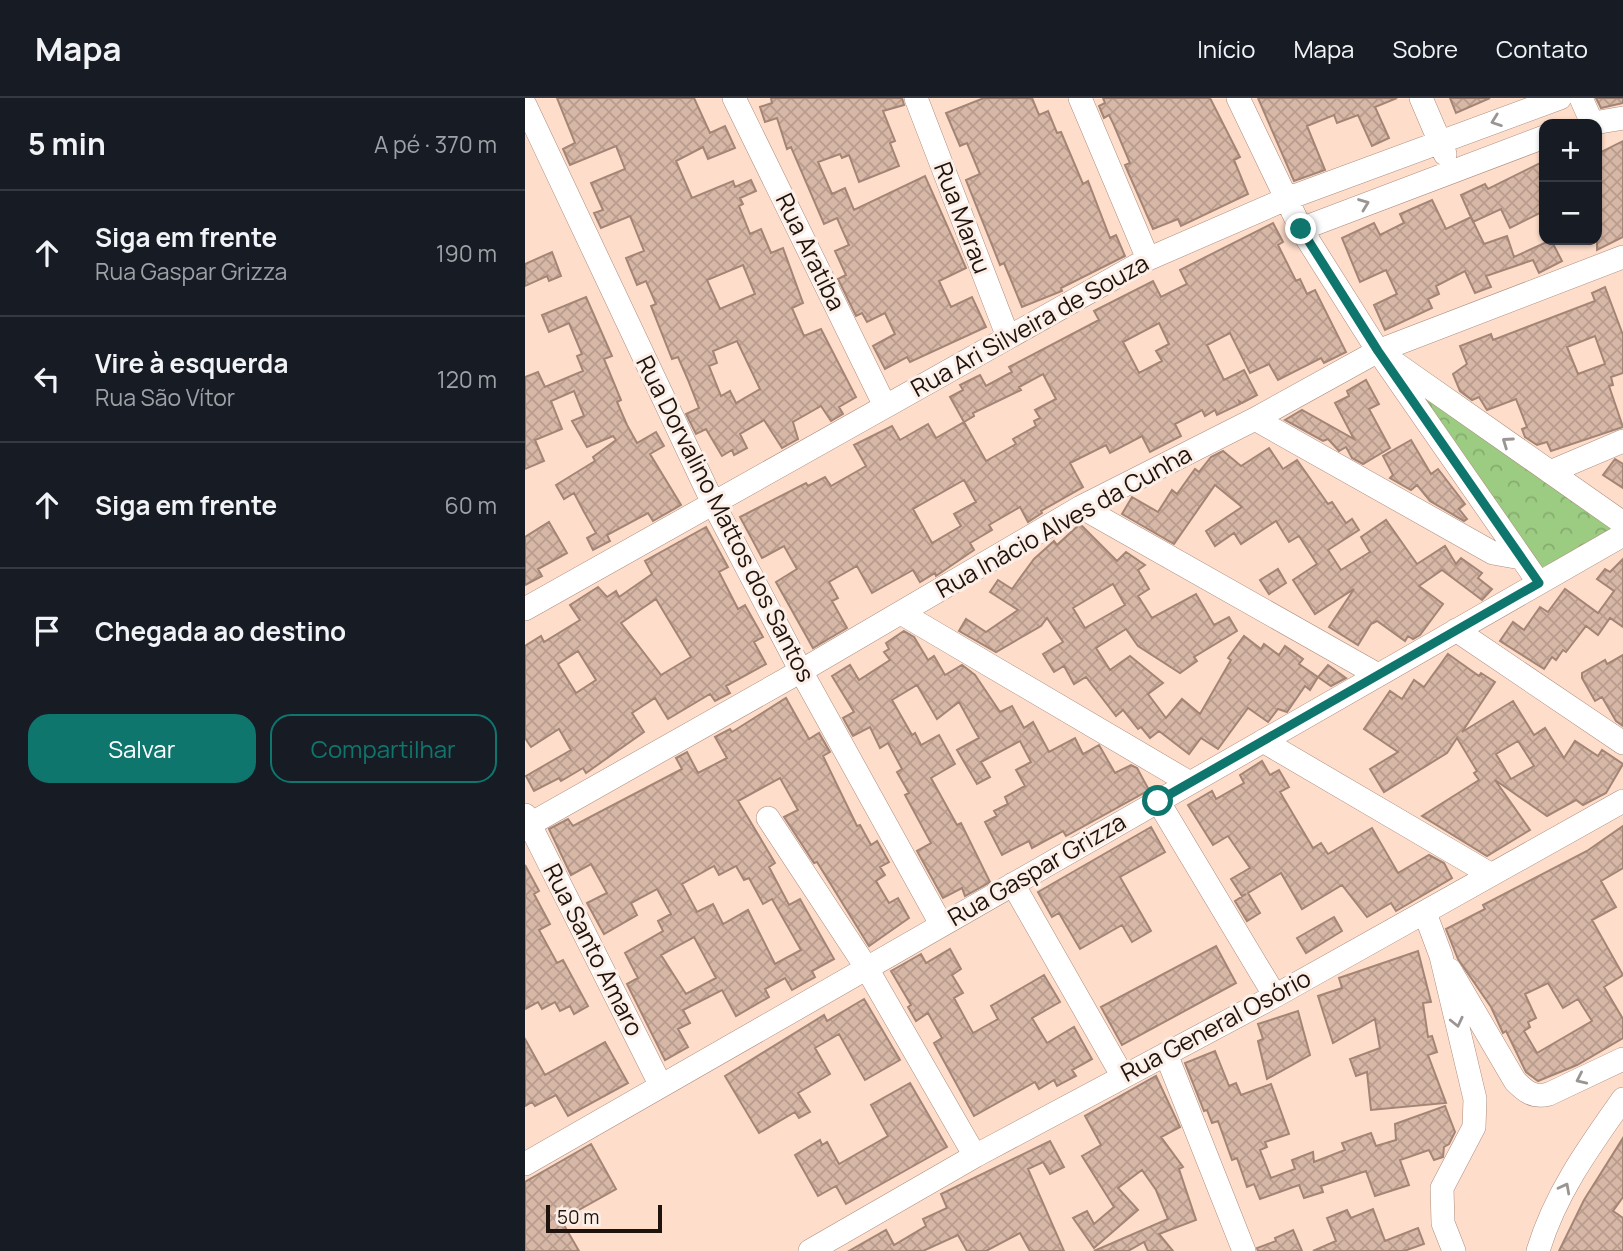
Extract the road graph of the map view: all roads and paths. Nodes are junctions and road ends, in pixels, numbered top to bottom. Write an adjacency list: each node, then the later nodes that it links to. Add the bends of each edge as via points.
1 (734, 98): 21 (street, Rua Aratiba)
2 (916, 98): 19 (street, Rua Marau)
3 (1080, 98): 18 (street)
4 (1238, 98): 15 (street)
5 (1422, 98): 13 (street)
6 (1560, 98): 13 (street, Rua Ari Silveira de Souza, one-way to 13)
7 (1581, 98): 10 (street)
8 (525, 105): 25 (street, Rua Dorvalino Mattos dos Santos)
9 (1623, 118): 11 (street)
10 (1588, 119)
11 (1602, 122)
12 (1539, 139): 14 (street)
13 (1440, 141): 14 (street); 15 (street, Rua Ari Silveira de Souza)
14 (1450, 170): 16 (street, one-way to 14)
15 (1286, 199): 16 (street); 18 (street, Rua Ari Silveira de Souza)
16 (1301, 229): 20 (street)
17 (1623, 257): 20 (street, Rua Inácio Alves da Cunha)
18 (1148, 258): 19 (street, Rua Ari Silveira de Souza)
19 (1008, 337): 21 (street, Rua Ari Silveira de Souza)
20 (1378, 351): 22 (street, Rua Inácio Alves da Cunha); 24 (street, one-way to 20); 29 (street)
21 (885, 406): 25 (street, Rua Ari Silveira de Souza)
22 (1255, 419): 26 (street, Rua Inácio Alves da Cunha); 29 (street, via 1493,553)
23 (1623, 440): 24 (street)
24 (1550, 472): 27 (street)
25 (713, 503): 31 (street, Rua Ari Silveira de Souza); 34 (street, Rua Dorvalino Mattos dos Santos)
26 (1081, 507): 32 (street, Rua Inácio Alves da Cunha); 35 (street)
27 (1623, 523)
28 (1623, 535): 30 (street, Rua Gaspar Grizza)
29 (1521, 558): 30 (street)
30 (1539, 583): 33 (street, Rua Gaspar Grizza)
31 (525, 609)
32 (901, 612): 34 (street, Rua Inácio Alves da Cunha); 38 (street)
33 (1456, 630): 35 (street, Rua Gaspar Grizza); 37 (street)
34 (801, 671): 42 (street, Rua Inácio Alves da Cunha); 46 (street, Rua Dorvalino Mattos dos Santos)
35 (1378, 675): 36 (street, Rua Gaspar Grizza)
36 (1263, 741): 38 (street, Rua Gaspar Grizza); 43 (street)
37 (1623, 743)
38 (1190, 783): 39 (street, Rua Gaspar Grizza)
39 (1158, 801): 44 (street, Rua Gaspar Grizza); 49 (street)
40 (1623, 801): 43 (street, Rua General Osório)
41 (768, 818): 48 (street)
42 (527, 822): 53 (street, Rua Santo Amaro)
43 (1490, 874): 45 (street, Rua General Osório)
44 (1013, 884): 46 (street, Rua Gaspar Grizza); 52 (street)
45 (1426, 913): 47 (street); 49 (street, Rua General Osório)
46 (941, 924): 48 (street, Rua Gaspar Grizza)
47 (1441, 956): 51 (street, one-way to 47, via 1549,1094 1526,1093); 59 (street, one-way to 59, via 1475,1099 1474,1128 1442,1188 1443,1223)
48 (866, 967): 53 (street, Rua Gaspar Grizza); 55 (street)
49 (1275, 996): 50 (street, Rua General Osório)
50 (1166, 1054): 52 (street, Rua General Osório); 58 (street)
51 (1623, 1059)
52 (1122, 1075): 55 (street, Rua General Osório)
53 (661, 1086): 56 (street, Rua Gaspar Grizza)
54 (1623, 1099): 60 (street, one-way to 54, via 1566,1184)
55 (975, 1156): 57 (street, Rua General Osório)
56 (525, 1164)
57 (810, 1251)
58 (1244, 1251)
59 (1454, 1251)
60 (1538, 1251)

